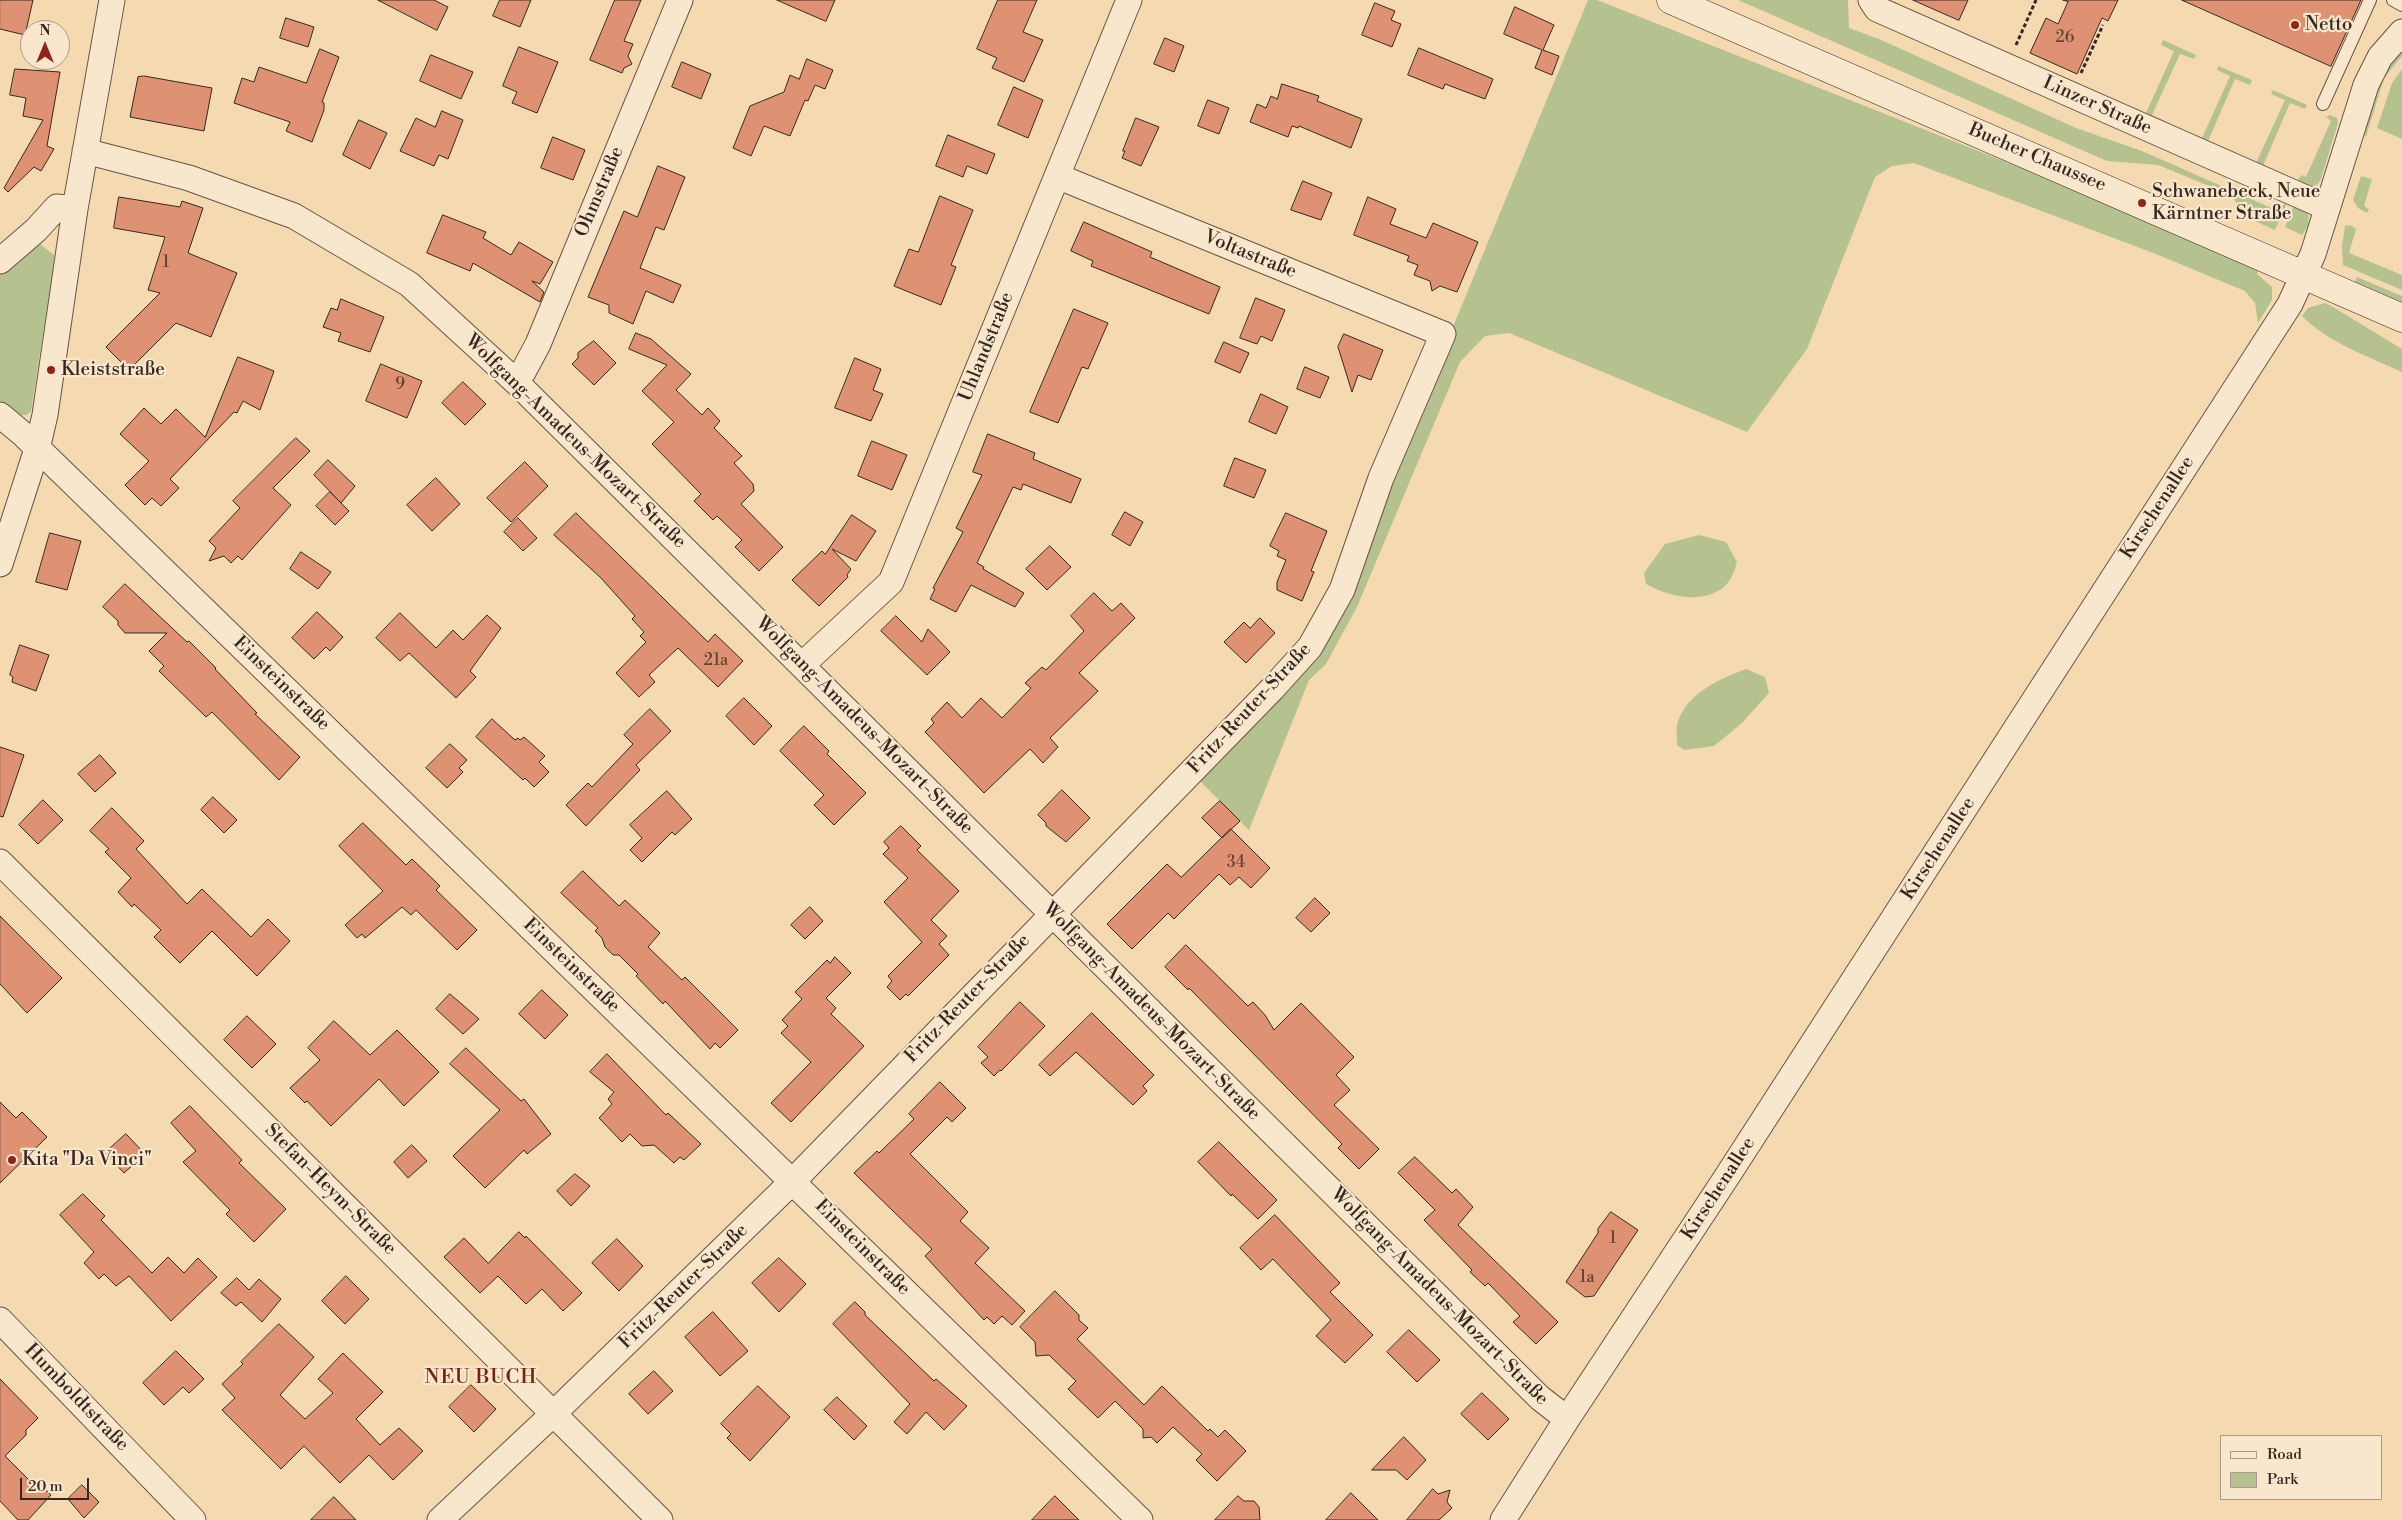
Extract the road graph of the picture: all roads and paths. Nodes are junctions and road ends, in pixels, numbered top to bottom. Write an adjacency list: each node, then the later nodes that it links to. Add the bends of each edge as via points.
1 (112, 0): 15 (street)
2 (680, 0): 23 (street, Ohmstraße, via 538,344)
3 (1129, 0): 16 (street, Uhlandstraße)
4 (1671, 0): 20 (main road, Bucher Chaussee)
5 (1871, 0): 12 (street, Linzer Straße, via 1877,9)
6 (2036, 0): 12 (path)
7 (2370, 0): 14 (lane)
8 (2393, 0): 9 (lane)
9 (2402, 5)
10 (2103, 25): 13 (path)
11 (2402, 32): 17 (street, Kirschenallee, via 2380,57 2366,85)
12 (2007, 66): 13 (street, Linzer Straße)
13 (2071, 94): 17 (street, Linzer Straße)
14 (2323, 104)
15 (86, 151): 18 (street); 23 (street, Wolfgang-Amadeus-Mozart-Straße, via 189,178 294,216 409,284)
16 (1057, 176): 22 (street, Voltastraße); 27 (street, Uhlandstraße, via 891,582)
17 (2326, 207): 20 (street, Kirschenallee, via 2313,254)
18 (75, 209): 19 (street, via 57,207); 25 (street, via 45,415)
19 (0, 261)
20 (2303, 274): 21 (main road, Bucher Chaussee); 33 (street, Kirschenallee, via 2285,312)
21 (2402, 318)
22 (1443, 334): 29 (street, Fritz-Reuter-Straße, via 1381,478 1342,590 1310,648)
23 (515, 381): 27 (street, Wolfgang-Amadeus-Mozart-Straße)
24 (0, 414): 25 (street, Einsteinstraße)
25 (37, 449): 26 (street); 30 (street, Einsteinstraße)
26 (0, 564)
27 (802, 665): 29 (street, Wolfgang-Amadeus-Mozart-Straße)
28 (0, 862): 32 (street, Stefan-Heym-Straße)
29 (1052, 913): 30 (street, Fritz-Reuter-Straße); 33 (street, Wolfgang-Amadeus-Mozart-Straße, via 1540,1398)
30 (793, 1181): 32 (street, Fritz-Reuter-Straße); 37 (street, Einsteinstraße)
31 (0, 1320): 34 (street, Humboldtstraße)
32 (554, 1414): 35 (street, Fritz-Reuter-Straße); 36 (street, Stefan-Heym-Straße)
33 (1567, 1419): 38 (street, Kirschenallee)
34 (193, 1520)
35 (440, 1520)
36 (660, 1520)
37 (1140, 1520)
38 (1504, 1520)

